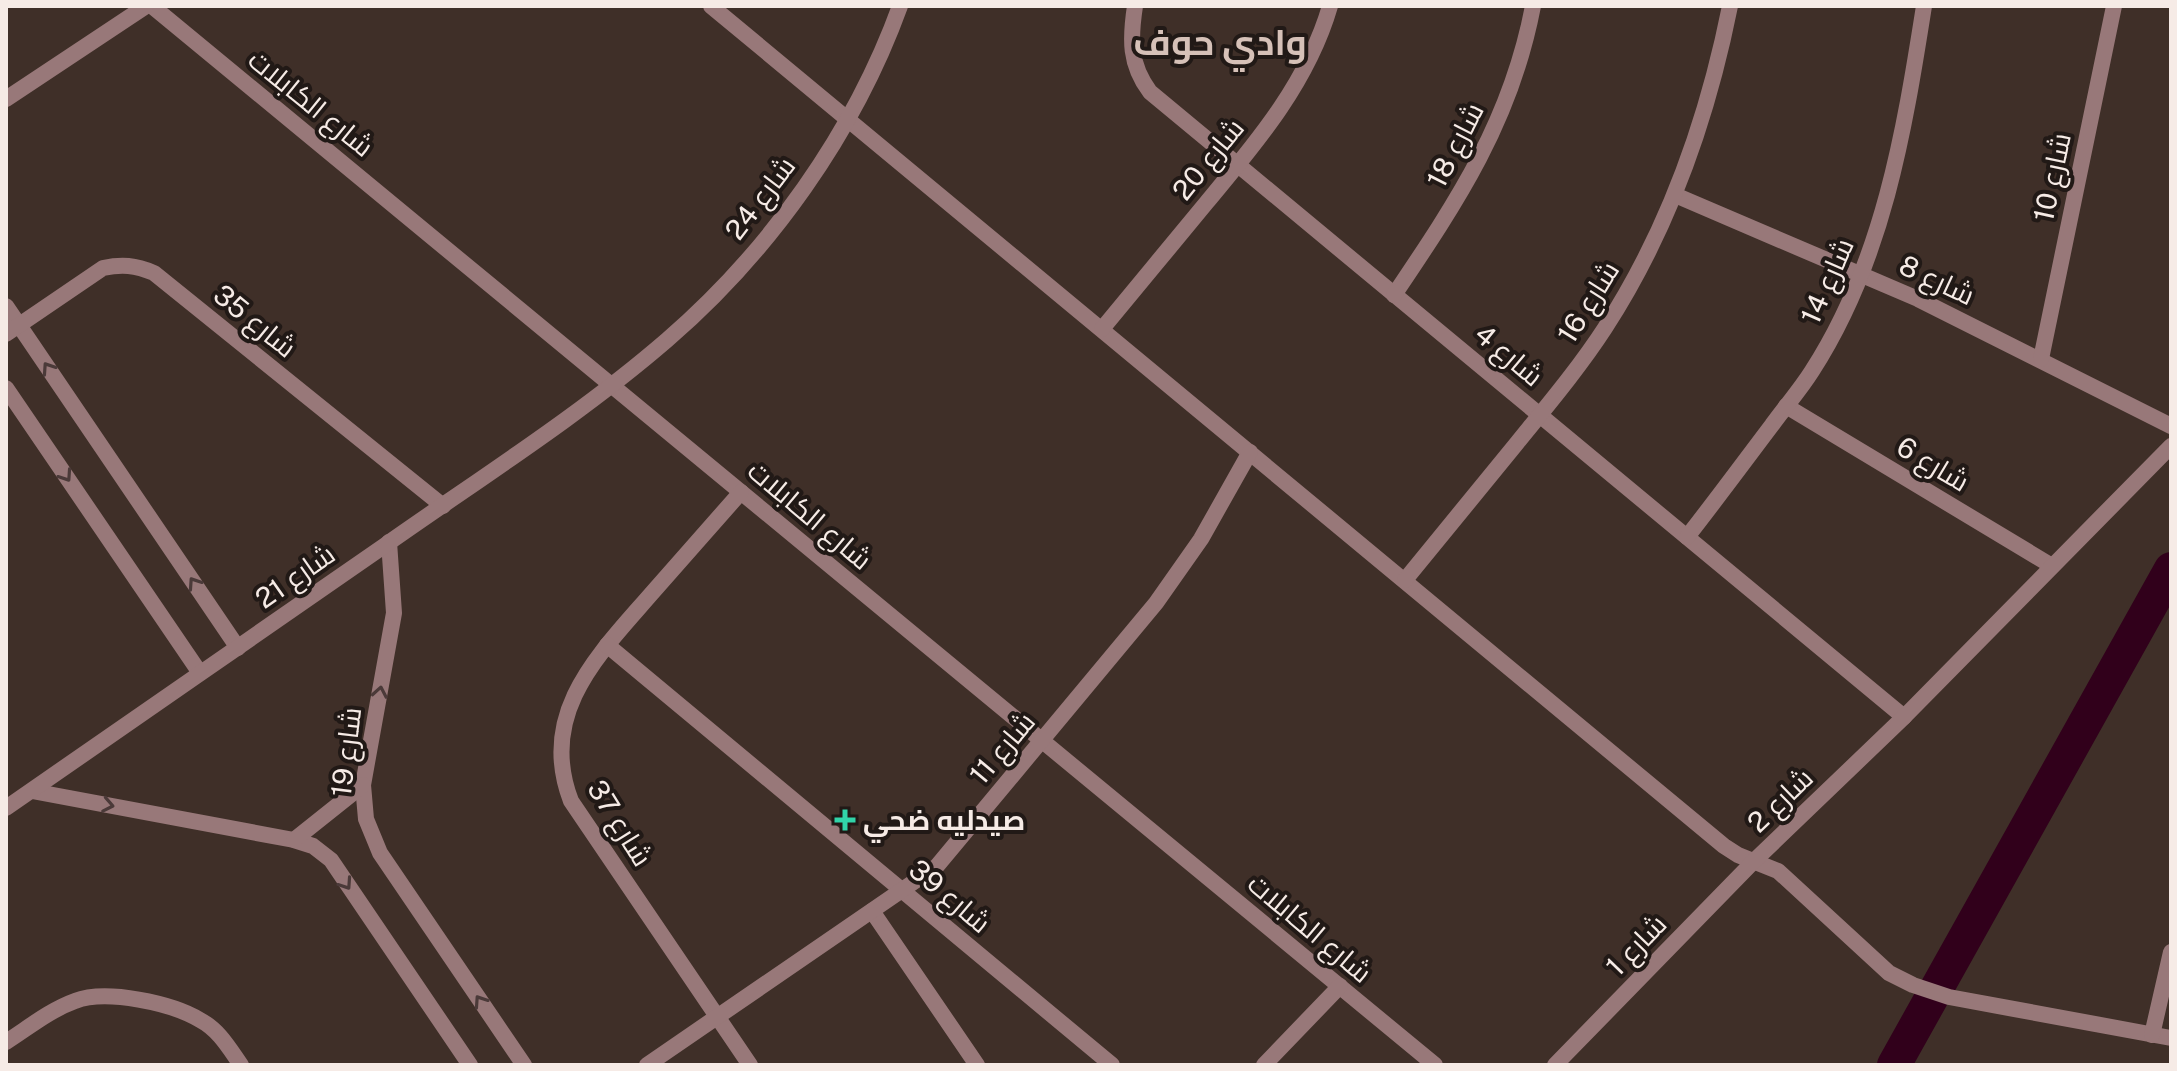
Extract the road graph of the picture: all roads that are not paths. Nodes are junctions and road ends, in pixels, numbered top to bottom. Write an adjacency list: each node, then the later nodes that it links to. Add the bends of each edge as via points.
1 (146, 6): 11 (street)
2 (152, 6): 21 (street, شارع الكابلات)
3 (711, 6): 12 (street)
4 (900, 6): 12 (street, شارع 24)
5 (1135, 6): 13 (street, شارع 4, via 1131,52 1141,80)
6 (1330, 6): 13 (street, شارع 20, via 1289,97)
7 (1533, 6): 16 (street, شارع 18, via 1513,86 1495,130)
8 (1730, 6): 14 (street, شارع 16, via 1708,101)
9 (1924, 6): 15 (street, شارع 14, via 1891,185)
10 (2114, 6): 20 (street, شارع 10)
11 (6, 99)
12 (847, 118): 19 (street); 21 (street, شارع 24, via 767,236 668,339)
13 (1238, 165): 16 (street, شارع 4); 19 (street, شارع 20)
14 (1675, 195): 15 (street, شارع 8); 24 (street, شارع 16, via 1612,318)
15 (1861, 273): 20 (street, شارع 8); 23 (street, شارع 14, via 1832,337)
16 (1394, 295): 24 (street, شارع 4)
17 (6, 306): 18 (street)
18 (12, 329): 29 (street, شارع 35, via 103,268 120,264 146,269); 35 (street, one-way to 18)
19 (1102, 329): 27 (street)
20 (2041, 359): 25 (street, شارع 8)
21 (612, 384): 28 (street, شارع الكابلات); 29 (street, شارع 21)
22 (6, 388): 36 (street, one-way to 36)
23 (1786, 406): 30 (street, شارع 14); 32 (street, شارع 6)
24 (1540, 415): 30 (street, شارع 4); 33 (street, شارع 16)
25 (2171, 426)
26 (2171, 446): 32 (street, شارع 2)
27 (1250, 452): 33 (street); 38 (street, شارع 11, via 1201,539 1156,603)
28 (741, 492): 34 (street, شارع 37); 38 (street, شارع الكابلات)
29 (443, 506): 31 (street, شارع 21)
30 (1687, 537): 37 (street, شارع 4)
31 (389, 542): 35 (street, شارع 21); 39 (street, شارع 19, one-way to 31, via 394,613)
32 (2052, 566): 37 (street, شارع 2)
33 (1405, 580): 43 (street, via 1724,846)
34 (607, 645): 44 (street, شارع 39); 48 (street, شارع 37, via 567,713 560,743 563,781 571,801)
35 (238, 648): 36 (street, شارع 21)
36 (200, 673): 40 (street, شارع 21)
37 (1904, 717): 43 (street, شارع 2)
38 (1043, 741): 44 (street, شارع 11, via 937,866); 47 (street, شارع الكابلات)
39 (363, 785): 42 (street); 54 (street, شارع 19, one-way to 39, via 380,853 366,819)
40 (32, 791): 41 (street, شارع 21); 42 (street, one-way to 42)
41 (6, 808)
42 (294, 840): 53 (street, one-way to 53, via 331,860)
43 (1754, 861): 49 (street, شارع 2, via 1788,879 1889,973 1913,985 1949,997); 61 (street, شارع 1)
44 (902, 890): 45 (street, شارع 11); 58 (street, شارع 39)
45 (872, 911): 48 (street, شارع 11); 57 (street)
46 (2171, 952): 49 (street)
47 (1340, 986): 59 (street); 60 (street, شارع الكابلات)
48 (717, 1016): 55 (street, شارع 11); 56 (street, شارع 37)
49 (2152, 1035): 50 (street, شارع 2)
50 (2171, 1038)
51 (6, 1042): 52 (street, via 65,1006 101,995 163,1006 201,1020 219,1033)
52 (241, 1065)
53 (470, 1065)
54 (524, 1065)
55 (647, 1065)
56 (750, 1065)
57 (977, 1065)
58 (1112, 1065)
59 (1264, 1065)
60 (1435, 1065)
61 (1555, 1065)

